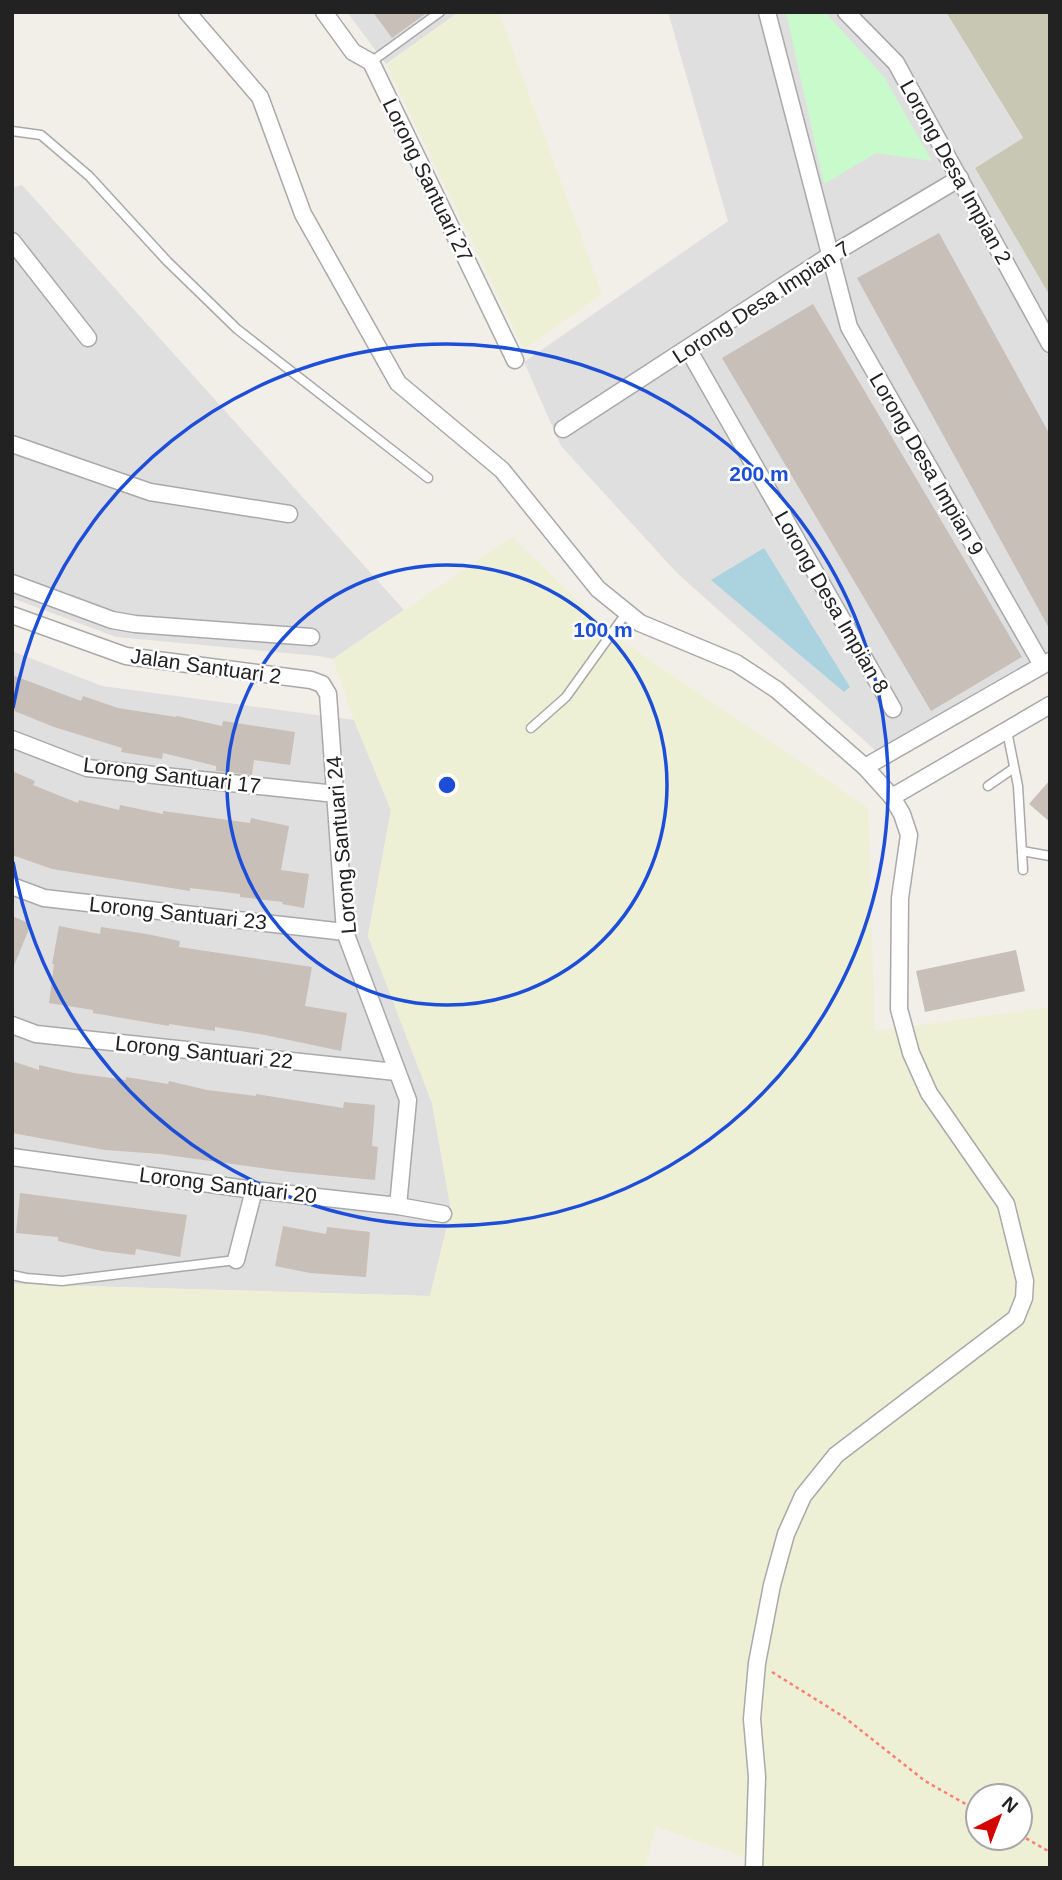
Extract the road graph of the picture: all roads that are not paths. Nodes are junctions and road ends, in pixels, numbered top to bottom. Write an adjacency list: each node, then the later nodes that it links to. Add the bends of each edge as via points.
1 (187, 12): 20 (street, via 260,97 303,214 398,383 502,470 598,589)
2 (324, 12): 6 (street, Lorong Santuari 27, via 353,52)
3 (440, 12): 6 (lane)
4 (767, 12): 10 (street, Lorong Desa Impian 9)
5 (846, 12): 8 (street, Lorong Desa Impian 2, via 896,63)
6 (371, 62): 14 (street, Lorong Santuari 27)
7 (12, 131): 17 (lane, via 41,135 89,176 236,329)
8 (960, 178): 10 (street, Lorong Desa Impian 7); 12 (street, Lorong Desa Impian 2)
9 (12, 241): 11 (street)
10 (829, 256): 13 (street, Lorong Desa Impian 7); 23 (street, Lorong Desa Impian 9, via 849,327)
11 (88, 338)
12 (1050, 344)
13 (688, 349): 15 (street, Lorong Desa Impian 7); 26 (street, Lorong Desa Impian 8)
14 (515, 360)
15 (563, 429)
16 (12, 444): 18 (street, via 150,492)
17 (428, 478)
18 (289, 514)
19 (12, 583): 22 (street, via 112,620)
20 (627, 611): 27 (lane, via 566,697); 30 (street, via 640,623 736,663 777,690)
21 (12, 615): 24 (street, Jalan Santuari 2, via 126,656)
22 (310, 637)
23 (1046, 663): 30 (street)
24 (322, 684): 33 (street, Lorong Santuari 24, via 328,694)
25 (1050, 705): 28 (street)
26 (892, 709)
27 (531, 728)
28 (1007, 731): 31 (lane); 34 (street)
29 (12, 738): 33 (street, Lorong Santuari 17, via 87,768)
30 (865, 766): 34 (street)
31 (1014, 768): 32 (lane); 35 (lane)
32 (988, 786)
33 (336, 794): 39 (street, Lorong Santuari 24)
34 (892, 797): 48 (street, via 909,835 900,898 899,1009 929,1093 1006,1203 1025,1281 1024,1298 1016,1318 836,1455 803,1496 774,1576 757,1663 752,1719 757,1777)
35 (1022, 850): 36 (lane); 37 (lane)
36 (1050, 856)
37 (1023, 870)
38 (12, 886): 39 (street, Lorong Santuari 23, via 44,898)
39 (345, 932): 41 (street, Lorong Santuari 24)
40 (12, 1025): 41 (street, Lorong Santuari 22, via 36,1034)
41 (396, 1072): 44 (street, Lorong Santuari 24, via 408,1100)
42 (12, 1157): 43 (street, Lorong Santuari 20)
43 (254, 1190): 44 (street, Lorong Santuari 20); 46 (street)
44 (398, 1206): 45 (street, Lorong Santuari 20)
45 (443, 1214)
46 (236, 1260): 47 (lane, via 62,1281)
47 (12, 1275)
48 (754, 1868)

